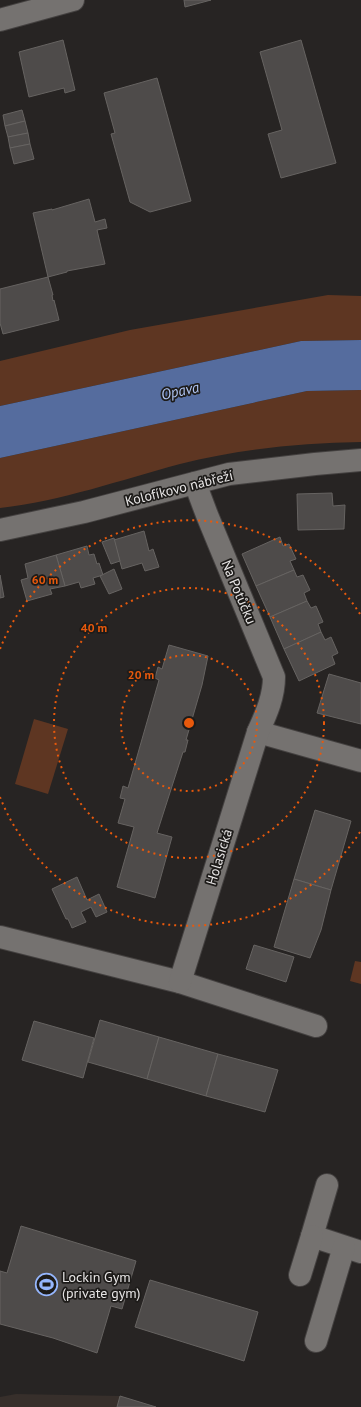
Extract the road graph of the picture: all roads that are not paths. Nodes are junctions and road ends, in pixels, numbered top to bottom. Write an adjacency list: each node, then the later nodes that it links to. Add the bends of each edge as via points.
1 (73, 0): 2 (street)
2 (0, 20)
3 (361, 460): 4 (street, Kolofíkovo nábřeží, via 230,474)
4 (195, 483): 5 (street, Kolofíkovo nábřeží, via 84,512); 6 (street, Na Potůčku, via 274,677)
5 (0, 530)
6 (271, 702): 7 (street, Holasická)
7 (258, 732): 8 (street); 10 (street, Holasická)
8 (361, 761)
9 (0, 937): 10 (street)
10 (180, 982): 11 (street)
11 (316, 1026)
12 (327, 1185): 13 (street)
13 (312, 1236): 14 (street); 15 (street)
14 (353, 1249): 16 (street)
15 (300, 1275)
16 (316, 1341)

